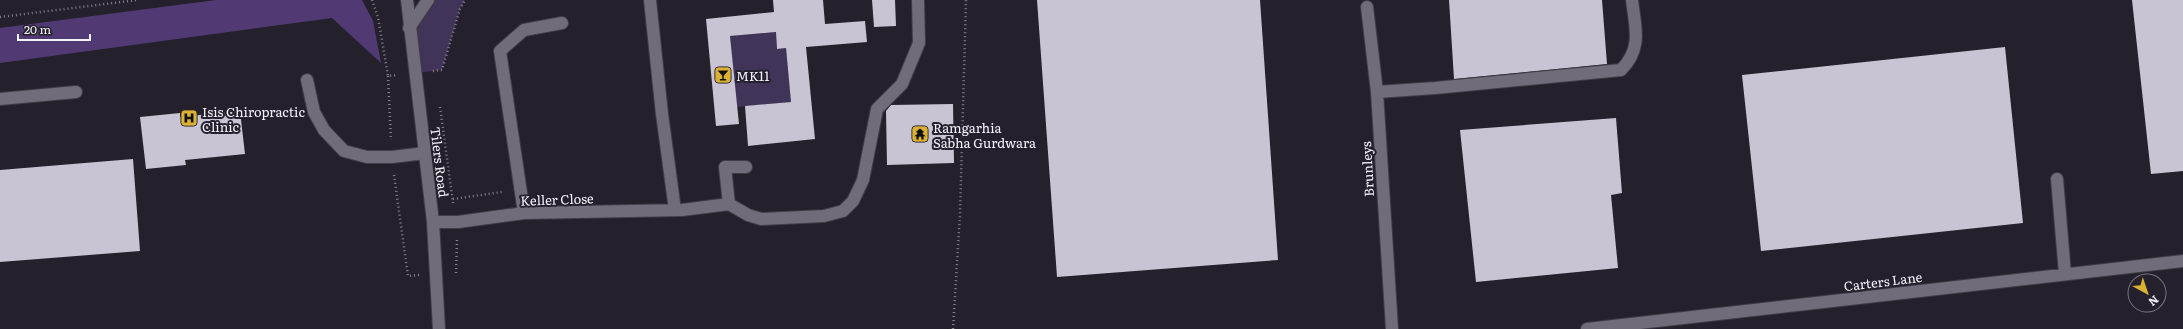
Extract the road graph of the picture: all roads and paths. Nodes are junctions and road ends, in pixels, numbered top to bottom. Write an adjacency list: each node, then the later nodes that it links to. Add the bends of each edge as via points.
1 (138, 0): 9 (path)
2 (406, 0): 11 (street, Tilers Road)
3 (428, 0): 11 (street)
4 (650, 0): 24 (street, via 662,114)
5 (918, 0): 23 (street, via 920,43 902,84 877,109 863,180 853,201 843,212 824,216 761,219)
6 (966, 0): 33 (path, via 960,214)
7 (1632, 0): 15 (street, via 1637,40 1631,60 1621,70)
8 (1367, 7): 15 (street, Brunleys)
9 (0, 17)
10 (562, 23): 21 (street, via 524,30 500,51)
11 (409, 28): 17 (street, Tilers Road)
12 (388, 76): 18 (path)
13 (307, 80): 18 (street, via 314,112 324,130 344,151 367,156)
14 (76, 92): 16 (street)
15 (1377, 92): 34 (street, Brunleys)
16 (0, 99)
17 (425, 153): 18 (street); 26 (street, Tilers Road)
18 (392, 157): 29 (path, via 408,276)
19 (746, 167): 23 (street, via 725,167)
20 (2057, 179): 30 (street)
21 (521, 190): 22 (path); 25 (street)
22 (453, 199)
23 (729, 204): 24 (street, Keller Close)
24 (679, 210): 25 (street, Keller Close)
25 (524, 213): 26 (street, Keller Close, via 458,222)
26 (434, 222): 29 (street, Tilers Road)
27 (2183, 261): 30 (street, Carters Lane)
28 (456, 272): 29 (path)
29 (438, 273): 32 (street, Tilers Road)
30 (2065, 274): 31 (street, Carters Lane)
31 (1642, 326): 35 (street, Carters Lane)
32 (439, 329)
33 (953, 329)
34 (1392, 329)
35 (1587, 329)

